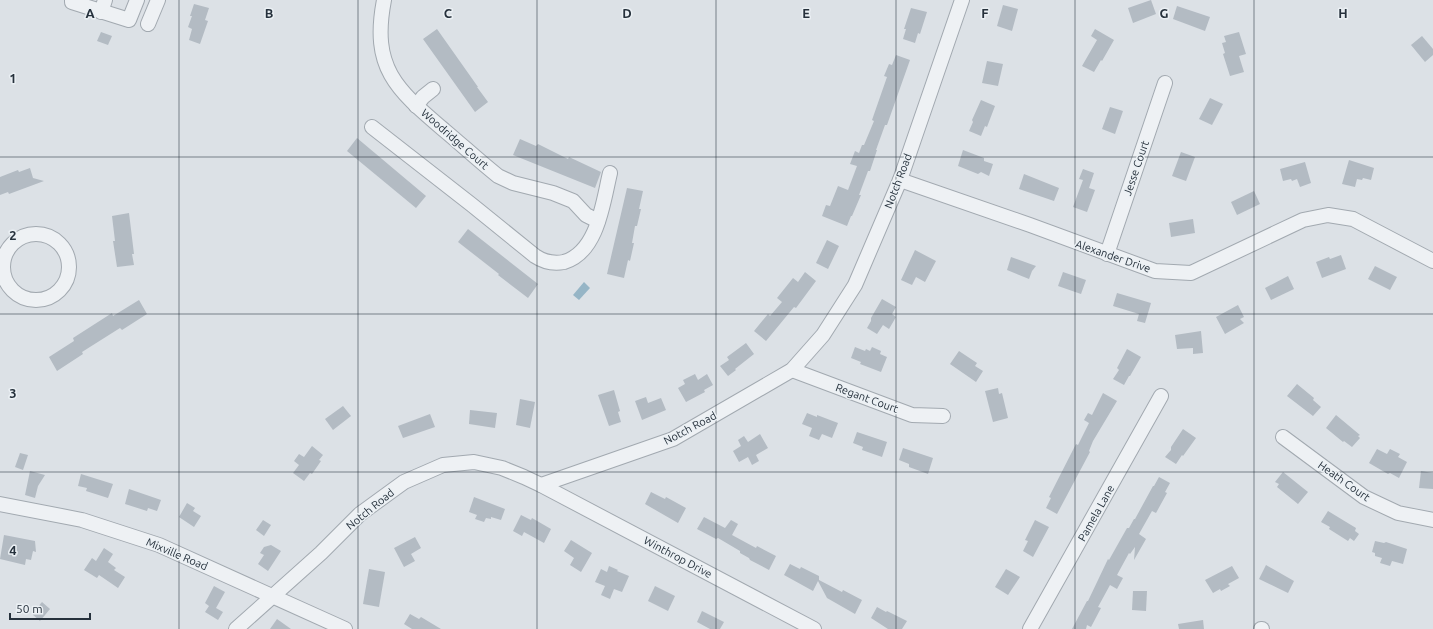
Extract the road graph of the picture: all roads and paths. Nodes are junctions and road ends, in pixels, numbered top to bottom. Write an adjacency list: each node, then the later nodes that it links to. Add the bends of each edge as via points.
1 (72, 0): 6 (street)
2 (137, 0): 6 (street, via 129,20)
3 (158, 0): 7 (street)
4 (384, 0): 10 (street, Woodridge Court, via 380,28 383,56 397,85)
5 (962, 0): 13 (street, Notch Road)
6 (103, 6)
7 (148, 24)
8 (1165, 83): 16 (street, Jesse Court)
9 (433, 89): 10 (street, via 422,97)
10 (416, 106): 14 (street, Woodridge Court, via 498,176 573,201 586,215)
11 (372, 128): 14 (street, via 541,260 570,260 586,247)
12 (610, 173): 14 (street)
13 (900, 180): 16 (street, Alexander Drive); 18 (street, Notch Road, via 855,285 824,335)
14 (598, 221)
15 (3, 251): 15 (street, via 4,275 10,288 22,297 44,299 58,292 66,279 68,263 63,249 52,238 38,234 25,236)
16 (1107, 254): 17 (street, Alexander Drive, via 1155,271 1191,273 1303,220 1328,215 1353,219)
17 (1433, 261)
18 (792, 370): 20 (street, Regant Court, via 912,415); 22 (street, Notch Road, via 673,439)
19 (1161, 396): 29 (street, Pamela Lane)
20 (943, 416)
21 (1283, 437): 24 (street, Heath Court, via 1364,497 1398,513)
22 (541, 485): 25 (street, Notch Road, via 502,468 474,462 443,464 404,482 360,514); 28 (street, Winthrop Drive)
23 (0, 504): 25 (street, Mixville Road, via 82,520 159,545)
24 (1433, 520)
25 (273, 596): 26 (street, Notch Road); 27 (street, Mixville Road)
26 (236, 629)
27 (346, 629)
28 (814, 629)
29 (1030, 629)

